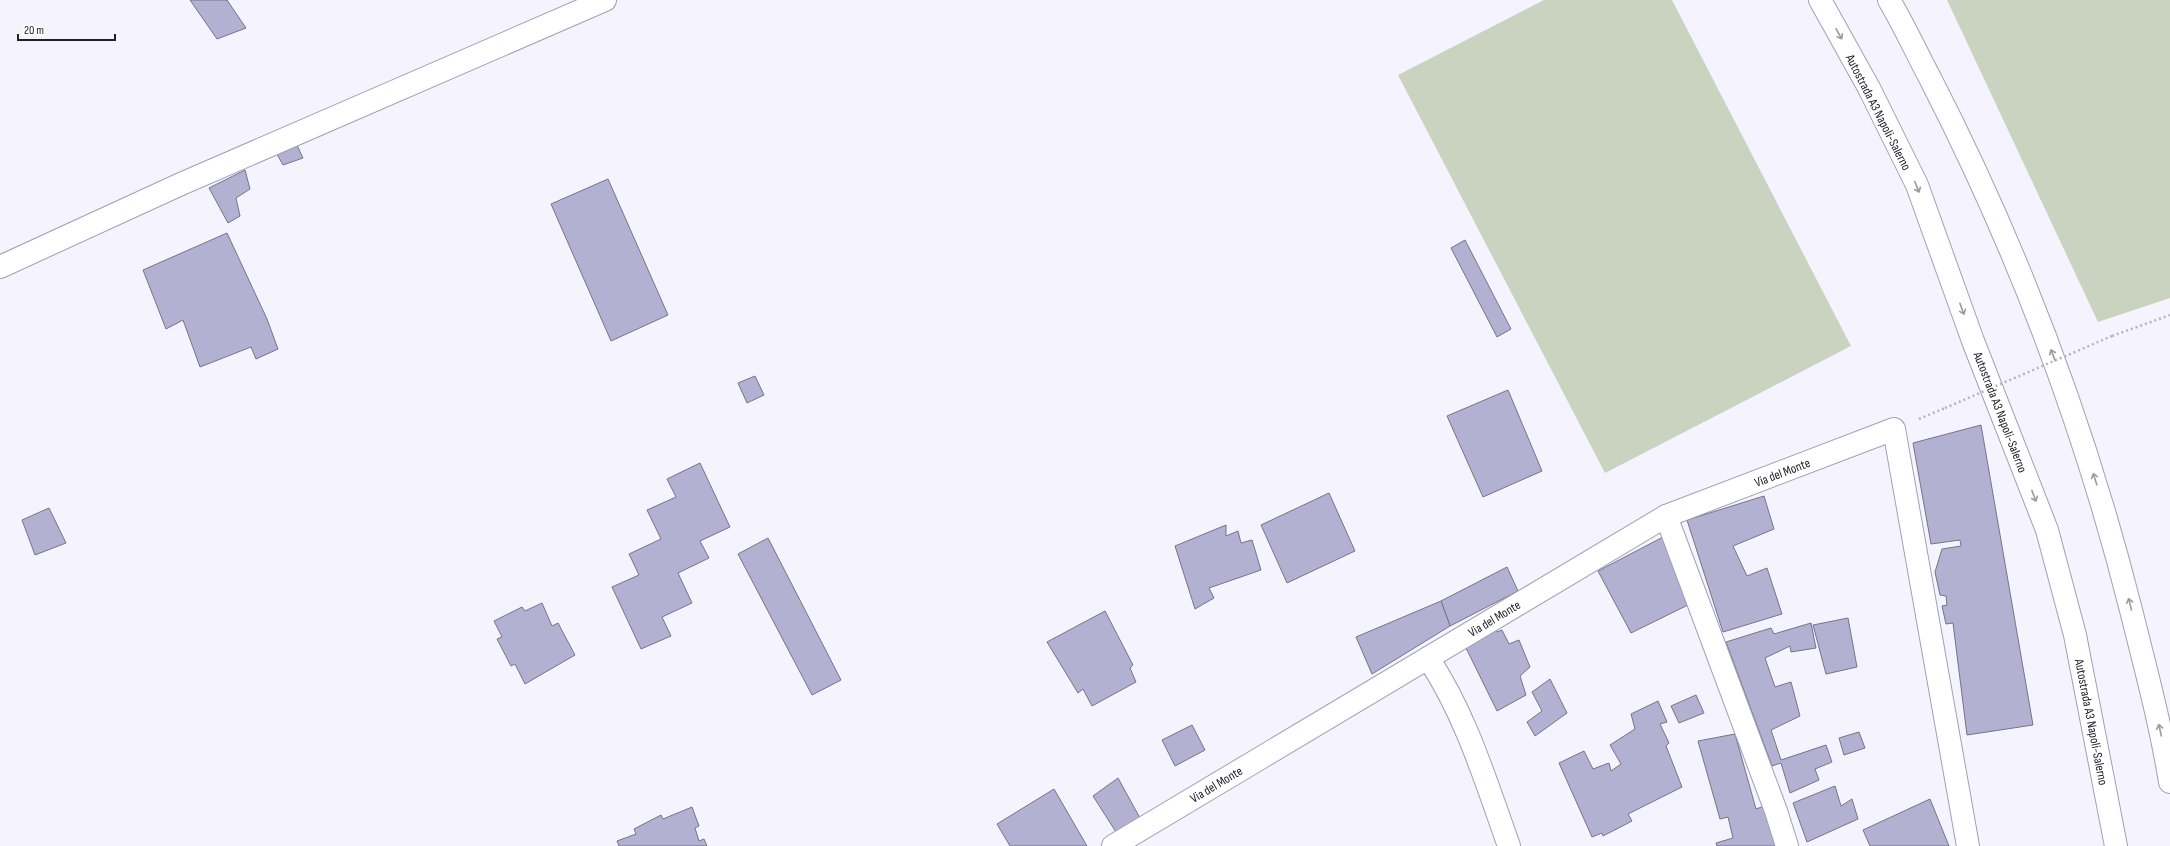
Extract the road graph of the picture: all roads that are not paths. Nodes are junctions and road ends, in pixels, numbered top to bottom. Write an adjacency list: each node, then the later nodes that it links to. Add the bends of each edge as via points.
1 (604, 0): 4 (main road, via 181,184)
2 (1820, 0): 12 (main road, Autostrada A3 Napoli-Salerno, one-way to 12, via 1869,88 1917,185 1973,341 2047,530 2075,635)
3 (1889, 0): 7 (main road, one-way to 3, via 2117,555 2067,391 2038,314 1959,134)
4 (0, 267)
5 (1666, 516): 6 (main road, Via del Monte); 10 (main road); 11 (main road, Via del Monte, via 1894,429)
6 (1428, 658): 8 (main road, Via del Monte); 9 (main road, via 1446,684 1463,721)
7 (2170, 782)
8 (1113, 846)
9 (1509, 846)
10 (1787, 846)
11 (1968, 846)
12 (2116, 846)

